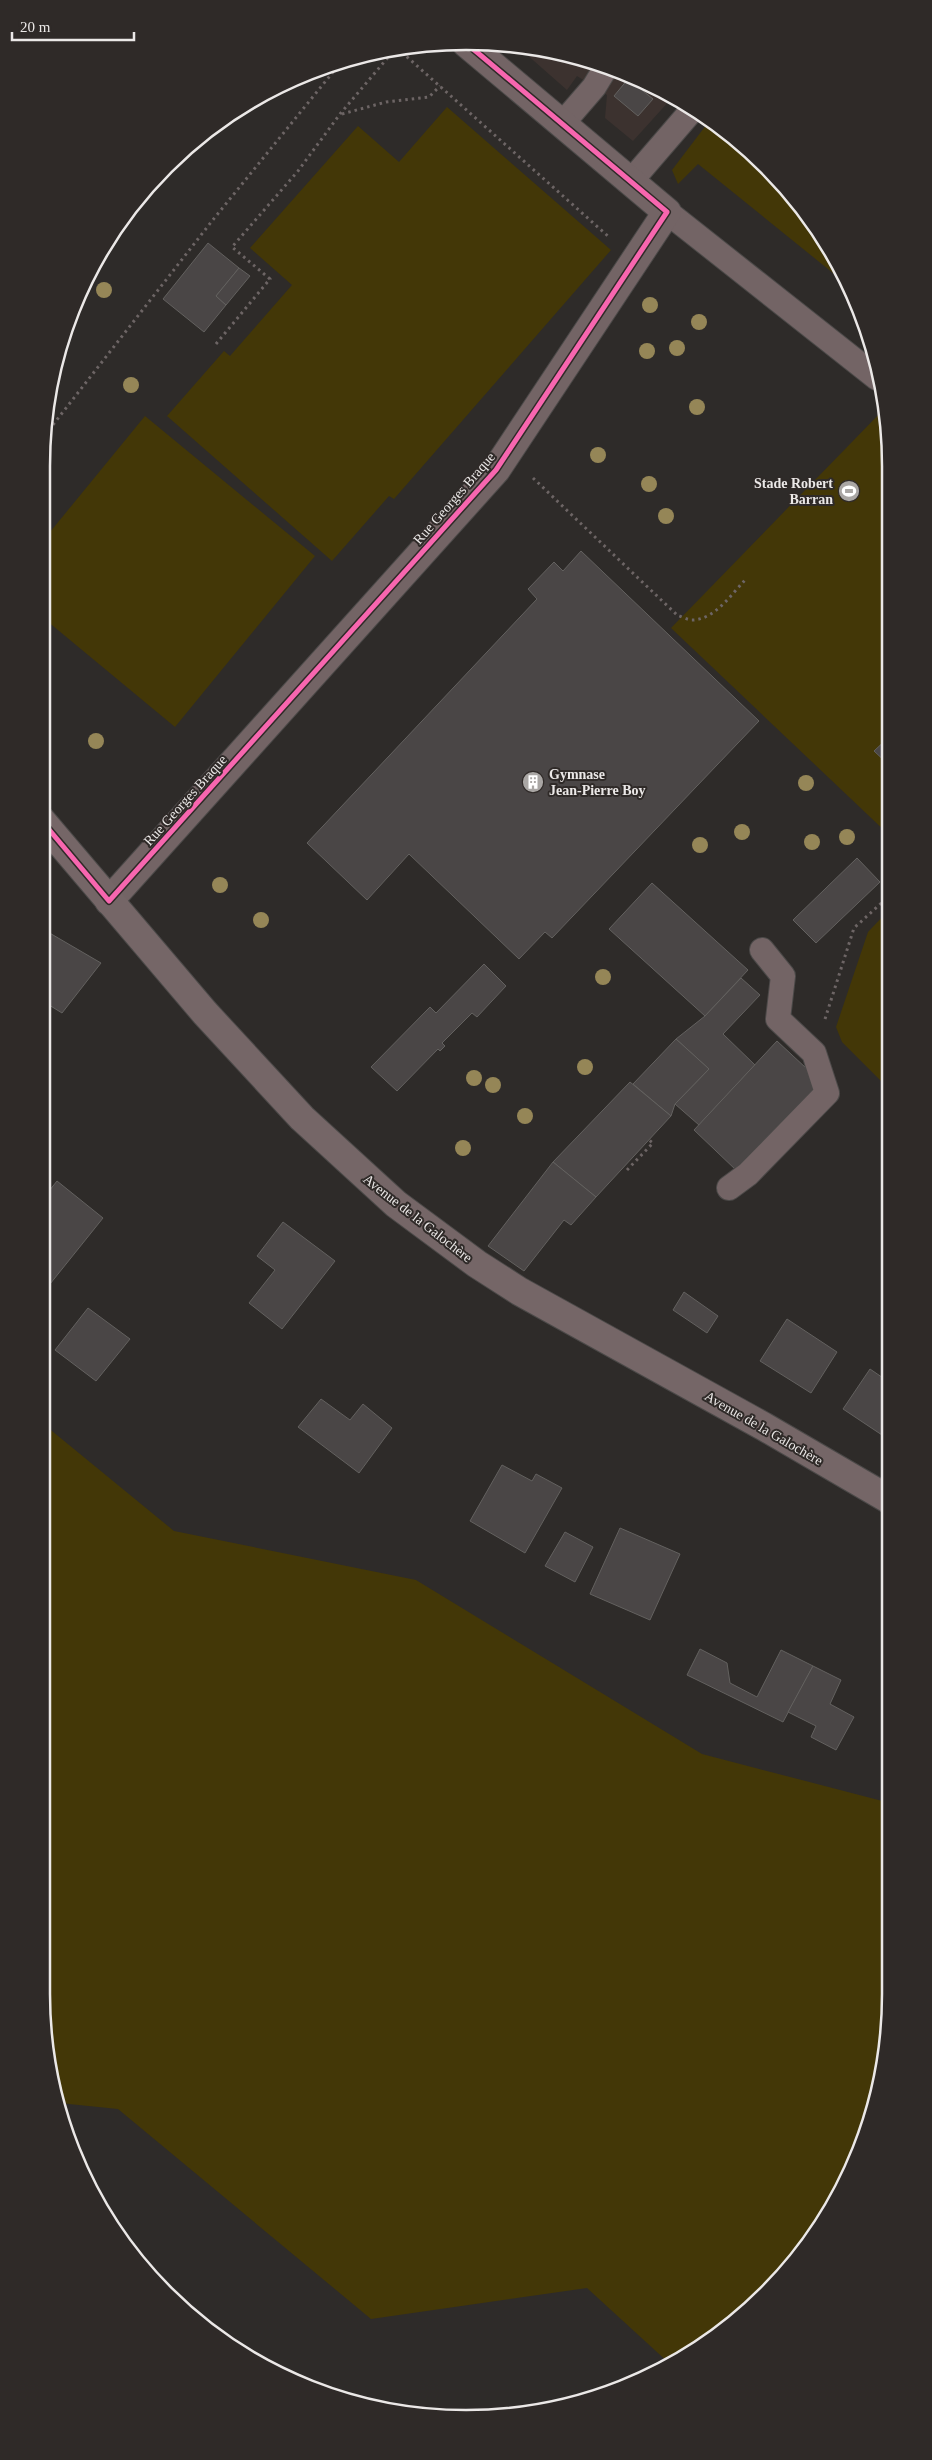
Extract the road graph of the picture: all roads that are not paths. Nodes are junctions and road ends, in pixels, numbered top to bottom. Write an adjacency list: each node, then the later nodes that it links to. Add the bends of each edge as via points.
1 (475, 50): 4 (street)
2 (603, 73): 4 (lane)
3 (688, 115): 5 (lane)
4 (562, 124): 5 (street)
5 (631, 181): 6 (street)
6 (668, 212): 7 (lane); 9 (street, Rue Georges Braque, via 489,477)
7 (871, 374)
8 (50, 831): 9 (main road, Avenue de la Galochère)
9 (109, 901): 12 (main road, Avenue de la Galochère, via 205,1013 302,1118 356,1170 415,1219 477,1264 562,1317 763,1426)
10 (762, 950): 11 (lane, via 783,976 778,1019 814,1052 827,1093 748,1174)
11 (729, 1188)
12 (882, 1495)

